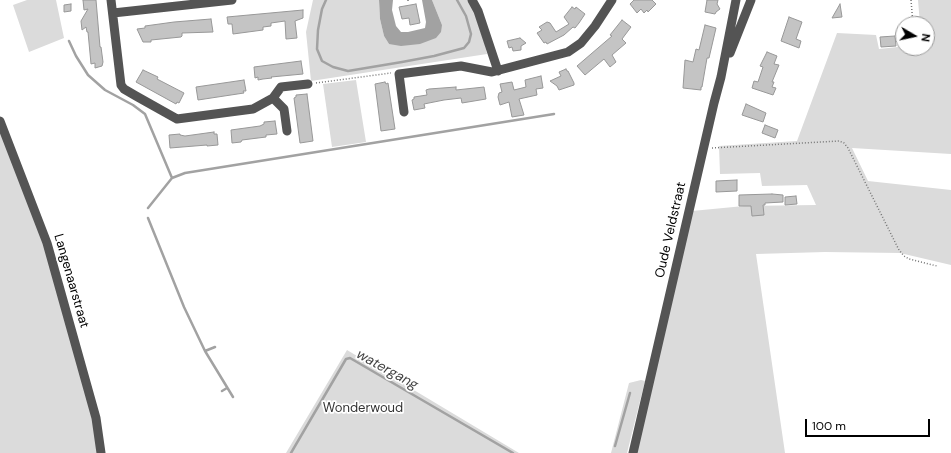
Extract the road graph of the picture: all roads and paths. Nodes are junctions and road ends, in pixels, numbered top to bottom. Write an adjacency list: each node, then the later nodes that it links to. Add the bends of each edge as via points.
1 (111, 0): 8 (street)
2 (232, 0): 8 (street)
3 (472, 0): 10 (street)
4 (612, 0): 10 (street, via 595,26 568,52)
5 (736, 0): 12 (street, Oude Veldstraat)
6 (751, 0): 12 (street, Oude Veldstraat)
7 (911, 0): 9 (path)
8 (113, 13): 14 (street, via 121,85 177,119 253,109)
9 (912, 16)
10 (498, 71): 11 (street, via 461,66)
11 (399, 74): 13 (path, via 395,72); 15 (street)
12 (721, 77): 18 (street, Oude Veldstraat)
13 (308, 84): 14 (street, via 281,87)
14 (273, 98): 17 (street, via 284,109)
15 (404, 112)
16 (0, 121): 20 (street, Langenaarstraat, via 47,243 96,418)
17 (287, 130)
18 (704, 147): 19 (path, via 844,142 899,250 909,259); 21 (street, Oude Veldstraat)
19 (936, 266)
20 (101, 453)
21 (633, 453)

